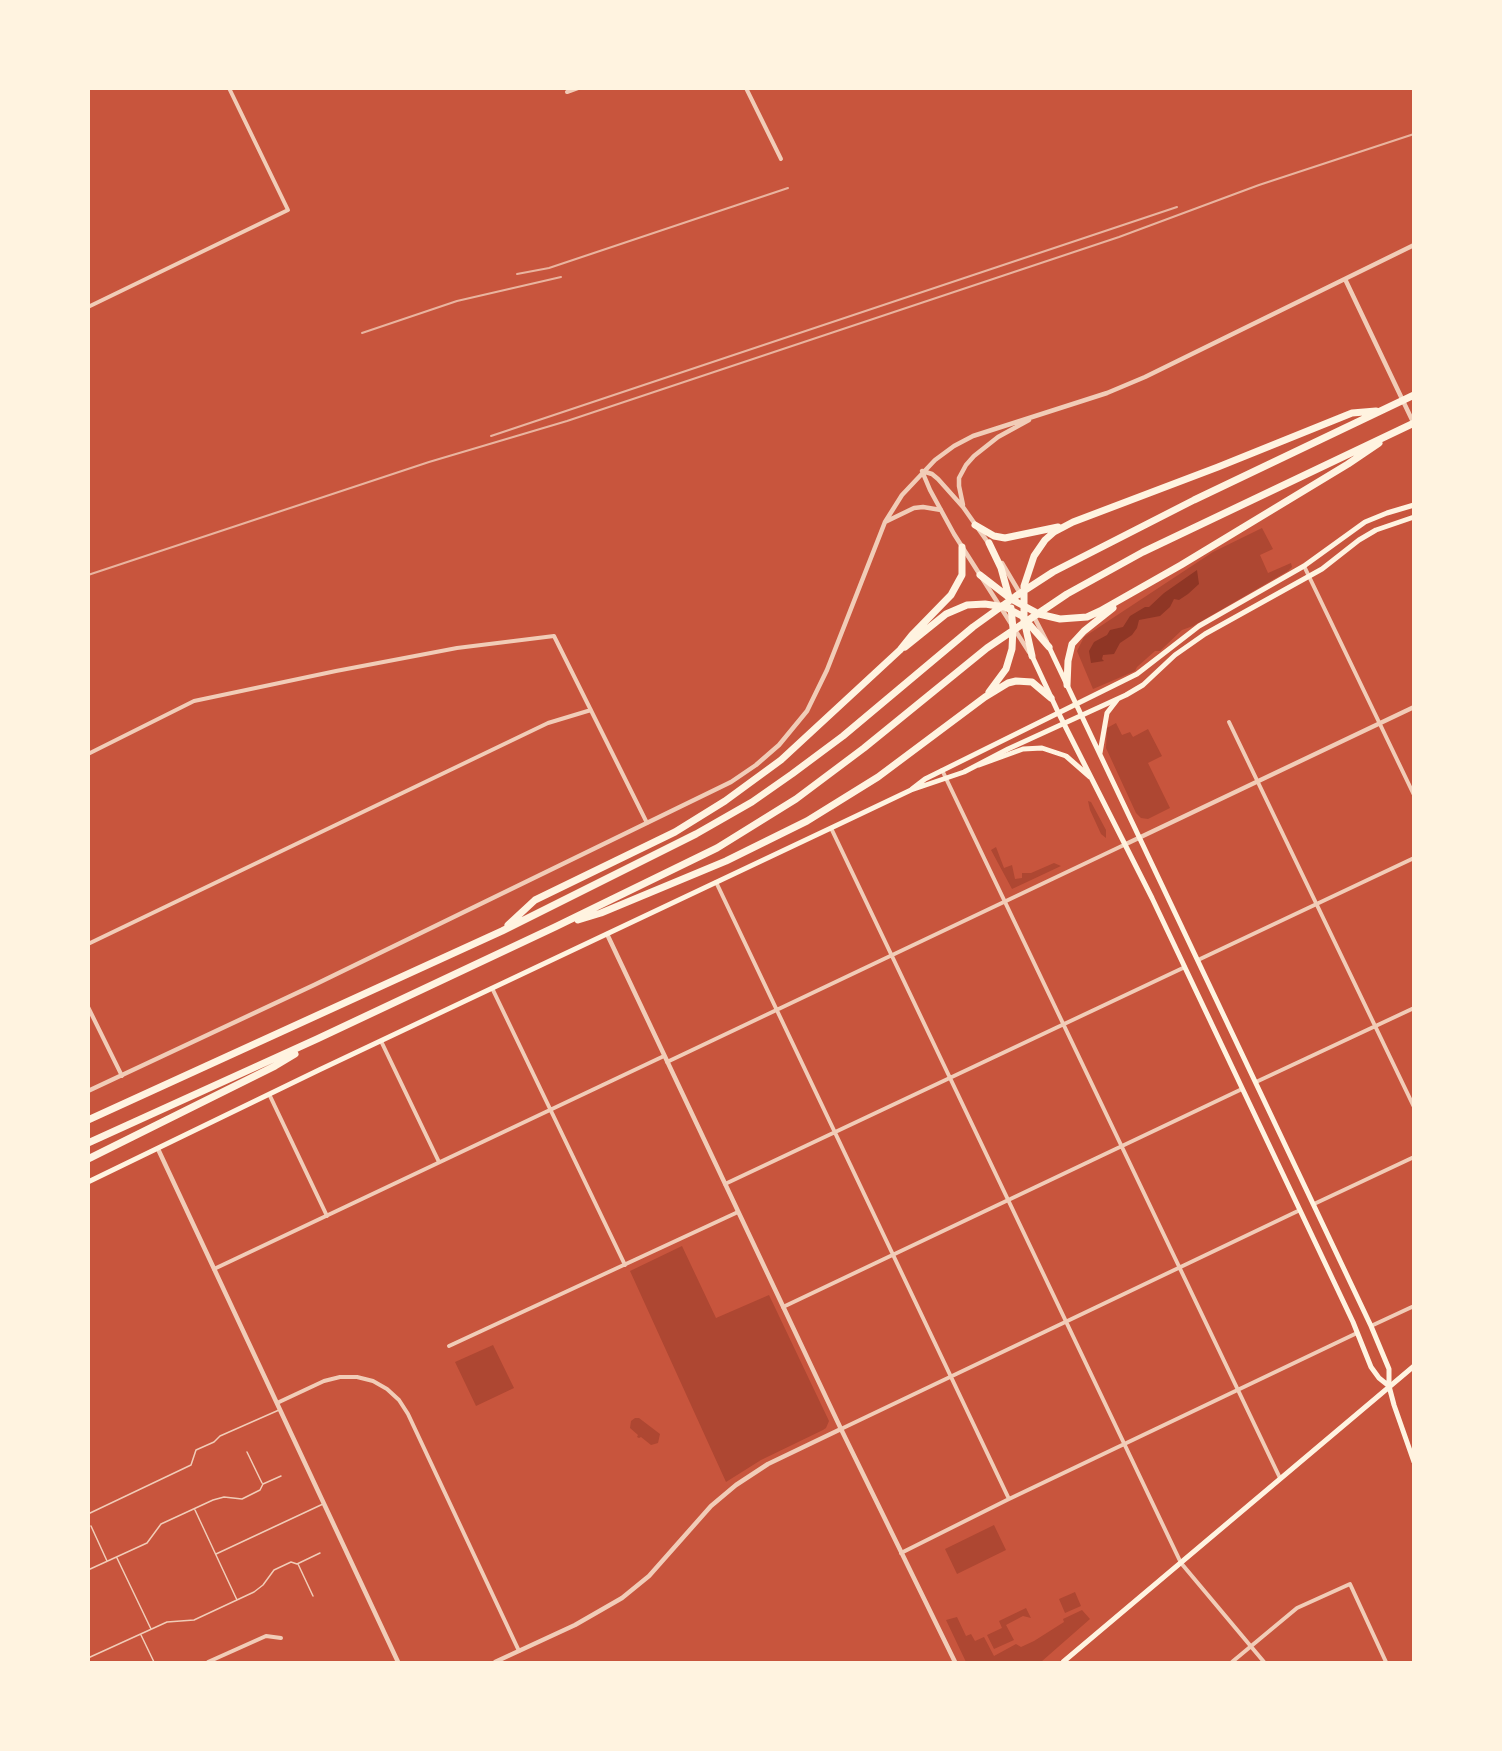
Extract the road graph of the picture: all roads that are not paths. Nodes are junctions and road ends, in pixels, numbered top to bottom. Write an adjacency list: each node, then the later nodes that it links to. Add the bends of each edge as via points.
1 (229, 88): 8 (street, via 288,210)
2 (578, 88): 4 (street)
3 (746, 88): 5 (street)
4 (567, 92)
5 (781, 159)
6 (1413, 245): 7 (street)
7 (1344, 279): 11 (street, via 1124,386); 12 (street)
8 (88, 307)
9 (1413, 394): 10 (highway)
10 (1382, 410): 21 (highway, via 1352,413); 68 (highway, via 1053,572 973,627 843,736 752,802)
11 (1039, 415): 14 (street, via 973,436); 16 (street, via 998,437 970,461 959,478)
12 (1413, 423): 13 (highway)
13 (1398, 430): 27 (highway); 67 (highway, via 1143,552 1067,594 987,648 833,772 766,819 717,848)
14 (922, 471): 16 (street, via 938,479); 17 (street); 19 (street)
15 (1413, 505): 24 (main road, via 1365,522)
16 (963, 507): 20 (street)
17 (941, 510): 19 (street, via 914,508); 23 (street)
18 (1413, 517): 26 (main road, via 1376,530)
19 (885, 522): 59 (street, via 820,685 795,728 768,755 731,782)
20 (975, 525): 21 (highway, via 1005,538); 22 (street)
21 (1063, 526): 29 (highway, via 1045,540 1034,556)
22 (989, 543): 28 (highway); 29 (street)
23 (962, 547): 25 (street); 36 (highway, via 964,567 956,590)
24 (1304, 566): 26 (street); 42 (main road, via 1199,626 1138,673)
25 (980, 575): 28 (highway); 30 (street)
26 (1309, 576): 41 (main road, via 1205,634 1143,685); 48 (street)
27 (1128, 595): 32 (highway, via 1080,618 1051,618); 38 (highway, via 1072,644)
28 (1009, 597): 29 (highway); 31 (highway)
29 (1023, 602): 32 (highway); 33 (highway)
30 (1000, 606): 31 (highway); 34 (street); 36 (highway, via 976,604 953,610)
31 (1011, 610): 33 (highway); 34 (highway)
32 (1031, 610): 35 (street)
33 (1024, 618): 35 (highway); 37 (highway)
34 (1013, 628): 37 (street); 39 (highway, via 1006,669)
35 (1049, 647): 38 (main road)
36 (900, 650): 68 (highway, via 794,749 741,790 660,840 535,900)
37 (1032, 656): 40 (main road)
38 (1067, 685): 42 (main road)
39 (985, 697): 40 (highway, via 1008,683 1022,680 1038,686); 67 (highway, via 878,777 789,831 610,909)
40 (1051, 698): 45 (main road)
41 (1117, 700): 46 (main road); 51 (main road, via 1105,720)
42 (1076, 704): 45 (main road); 46 (main road)
43 (1413, 707): 48 (street)
44 (591, 710): 50 (street, via 554,636 457,648 194,701); 59 (street); 70 (street, via 527,733)
45 (1058, 712): 49 (main road); 53 (main road)
46 (1082, 716): 49 (main road); 51 (main road)
47 (1229, 722): 56 (street)
48 (1379, 723): 56 (street); 58 (street)
49 (1065, 724): 52 (main road); 55 (main road)
50 (88, 754)
51 (1100, 754): 61 (main road)
52 (979, 765): 54 (main road); 55 (main road, via 1023,749 1042,748 1066,756)
53 (942, 770): 54 (street); 57 (main road)
54 (947, 779): 57 (main road); 65 (street)
55 (1094, 780): 62 (main road)
56 (1257, 781): 61 (street); 66 (street)
57 (911, 790): 60 (main road)
58 (1413, 795)
59 (647, 824): 84 (street)
60 (831, 828): 64 (main road); 71 (street)
61 (1140, 837): 62 (street); 72 (main road)
62 (1126, 844): 65 (street); 73 (main road)
63 (1413, 858): 66 (street)
64 (716, 882): 69 (main road); 77 (street)
65 (1005, 902): 71 (street); 78 (street)
66 (1317, 904): 72 (street); 79 (street)
67 (555, 927): 80 (highway)
68 (502, 931): 92 (highway)
69 (606, 934): 74 (main road); 82 (street)
70 (88, 944)
71 (892, 955): 77 (street); 85 (street)
72 (1198, 960): 86 (main road)
73 (1185, 967): 78 (street); 87 (main road)
74 (492, 988): 81 (main road); 91 (street)
75 (88, 1007): 84 (street)
76 (1413, 1008): 79 (street)
77 (777, 1010): 83 (street); 93 (street)
78 (1063, 1024): 85 (street); 95 (street)
79 (1375, 1026): 86 (street); 90 (street)
80 (317, 1040): 94 (highway); 98 (highway, via 276,1066)
81 (381, 1041): 89 (main road); 99 (street)
82 (664, 1056): 83 (street); 91 (street)
83 (667, 1062): 101 (street)
84 (122, 1076): 88 (street)
85 (950, 1078): 93 (street); 102 (street)
86 (1256, 1082): 103 (main road)
87 (1242, 1089): 95 (street); 104 (main road)
88 (88, 1091)
89 (270, 1096): 96 (main road); 106 (street)
90 (1413, 1107)
91 (551, 1109): 99 (street); 108 (street)
92 (88, 1120)
93 (835, 1132): 101 (street); 107 (street)
94 (88, 1143)
95 (1121, 1146): 102 (street); 109 (street)
96 (158, 1149): 100 (main road); 110 (street)
97 (1413, 1157): 103 (street)
98 (88, 1159)
99 (439, 1162): 106 (street)
100 (88, 1182)
101 (725, 1185): 105 (street)
102 (1008, 1200): 107 (street); 113 (street)
103 (1314, 1204): 114 (main road)
104 (1300, 1210): 109 (street); 115 (main road)
105 (738, 1212): 108 (street); 112 (street)
106 (327, 1216): 110 (street)
107 (893, 1254): 112 (street); 118 (street)
108 (625, 1265): 116 (street)
109 (1179, 1268): 113 (street); 120 (street)
110 (214, 1269): 121 (street)
111 (1413, 1306): 114 (street)
112 (783, 1307): 123 (street)
113 (1066, 1322): 118 (street); 124 (street)
114 (1371, 1326): 119 (main road, via 1389,1370)
115 (1358, 1333): 119 (main road, via 1375,1374); 120 (street)
116 (449, 1346)
117 (1413, 1366): 119 (main road)
118 (951, 1377): 123 (street); 130 (street)
119 (1389, 1386): 126 (main road); 128 (main road)
120 (1237, 1390): 124 (street); 128 (street)
121 (277, 1403): 122 (street); 149 (street, via 340,1377 372,1381 399,1400)
122 (280, 1410): 131 (street); 133 (lane, via 196,1450 191,1465)
123 (841, 1429): 135 (street); 149 (street, via 768,1464 735,1486 704,1514 649,1576 622,1598)
124 (1124, 1444): 130 (street); 140 (street)
125 (248, 1452): 129 (lane)
126 (1413, 1462)
127 (281, 1476): 129 (lane)
128 (1280, 1479): 140 (main road)
129 (263, 1484): 132 (lane, via 260,1490 242,1499 224,1497)
130 (1009, 1499): 135 (street)
131 (324, 1503): 137 (lane); 153 (street)
132 (194, 1509): 137 (lane); 138 (lane, via 161,1524 147,1543)
133 (88, 1514)
134 (91, 1526): 139 (lane)
135 (901, 1552): 155 (street)
136 (320, 1553): 141 (lane)
137 (216, 1554): 144 (lane)
138 (117, 1557): 139 (lane); 145 (lane)
139 (108, 1562): 142 (lane)
140 (1181, 1563): 148 (street); 156 (main road)
141 (297, 1564): 143 (lane); 144 (lane, via 291,1562 274,1570 263,1585)
142 (88, 1570)
143 (313, 1596)
144 (237, 1600): 145 (lane, via 194,1620 167,1622)
145 (151, 1629): 146 (lane)
146 (141, 1634): 150 (lane); 151 (lane)
147 (281, 1638): 152 (street, via 266,1636)
148 (1251, 1647): 157 (street); 158 (street); 159 (street, via 1297,1608 1350,1584)
149 (519, 1651): 154 (street)
150 (88, 1658)
151 (154, 1662)
152 (208, 1662)
153 (398, 1662)
154 (495, 1662)
155 (955, 1662)
156 (1063, 1662)
157 (1232, 1662)
158 (1264, 1662)
159 (1386, 1662)

